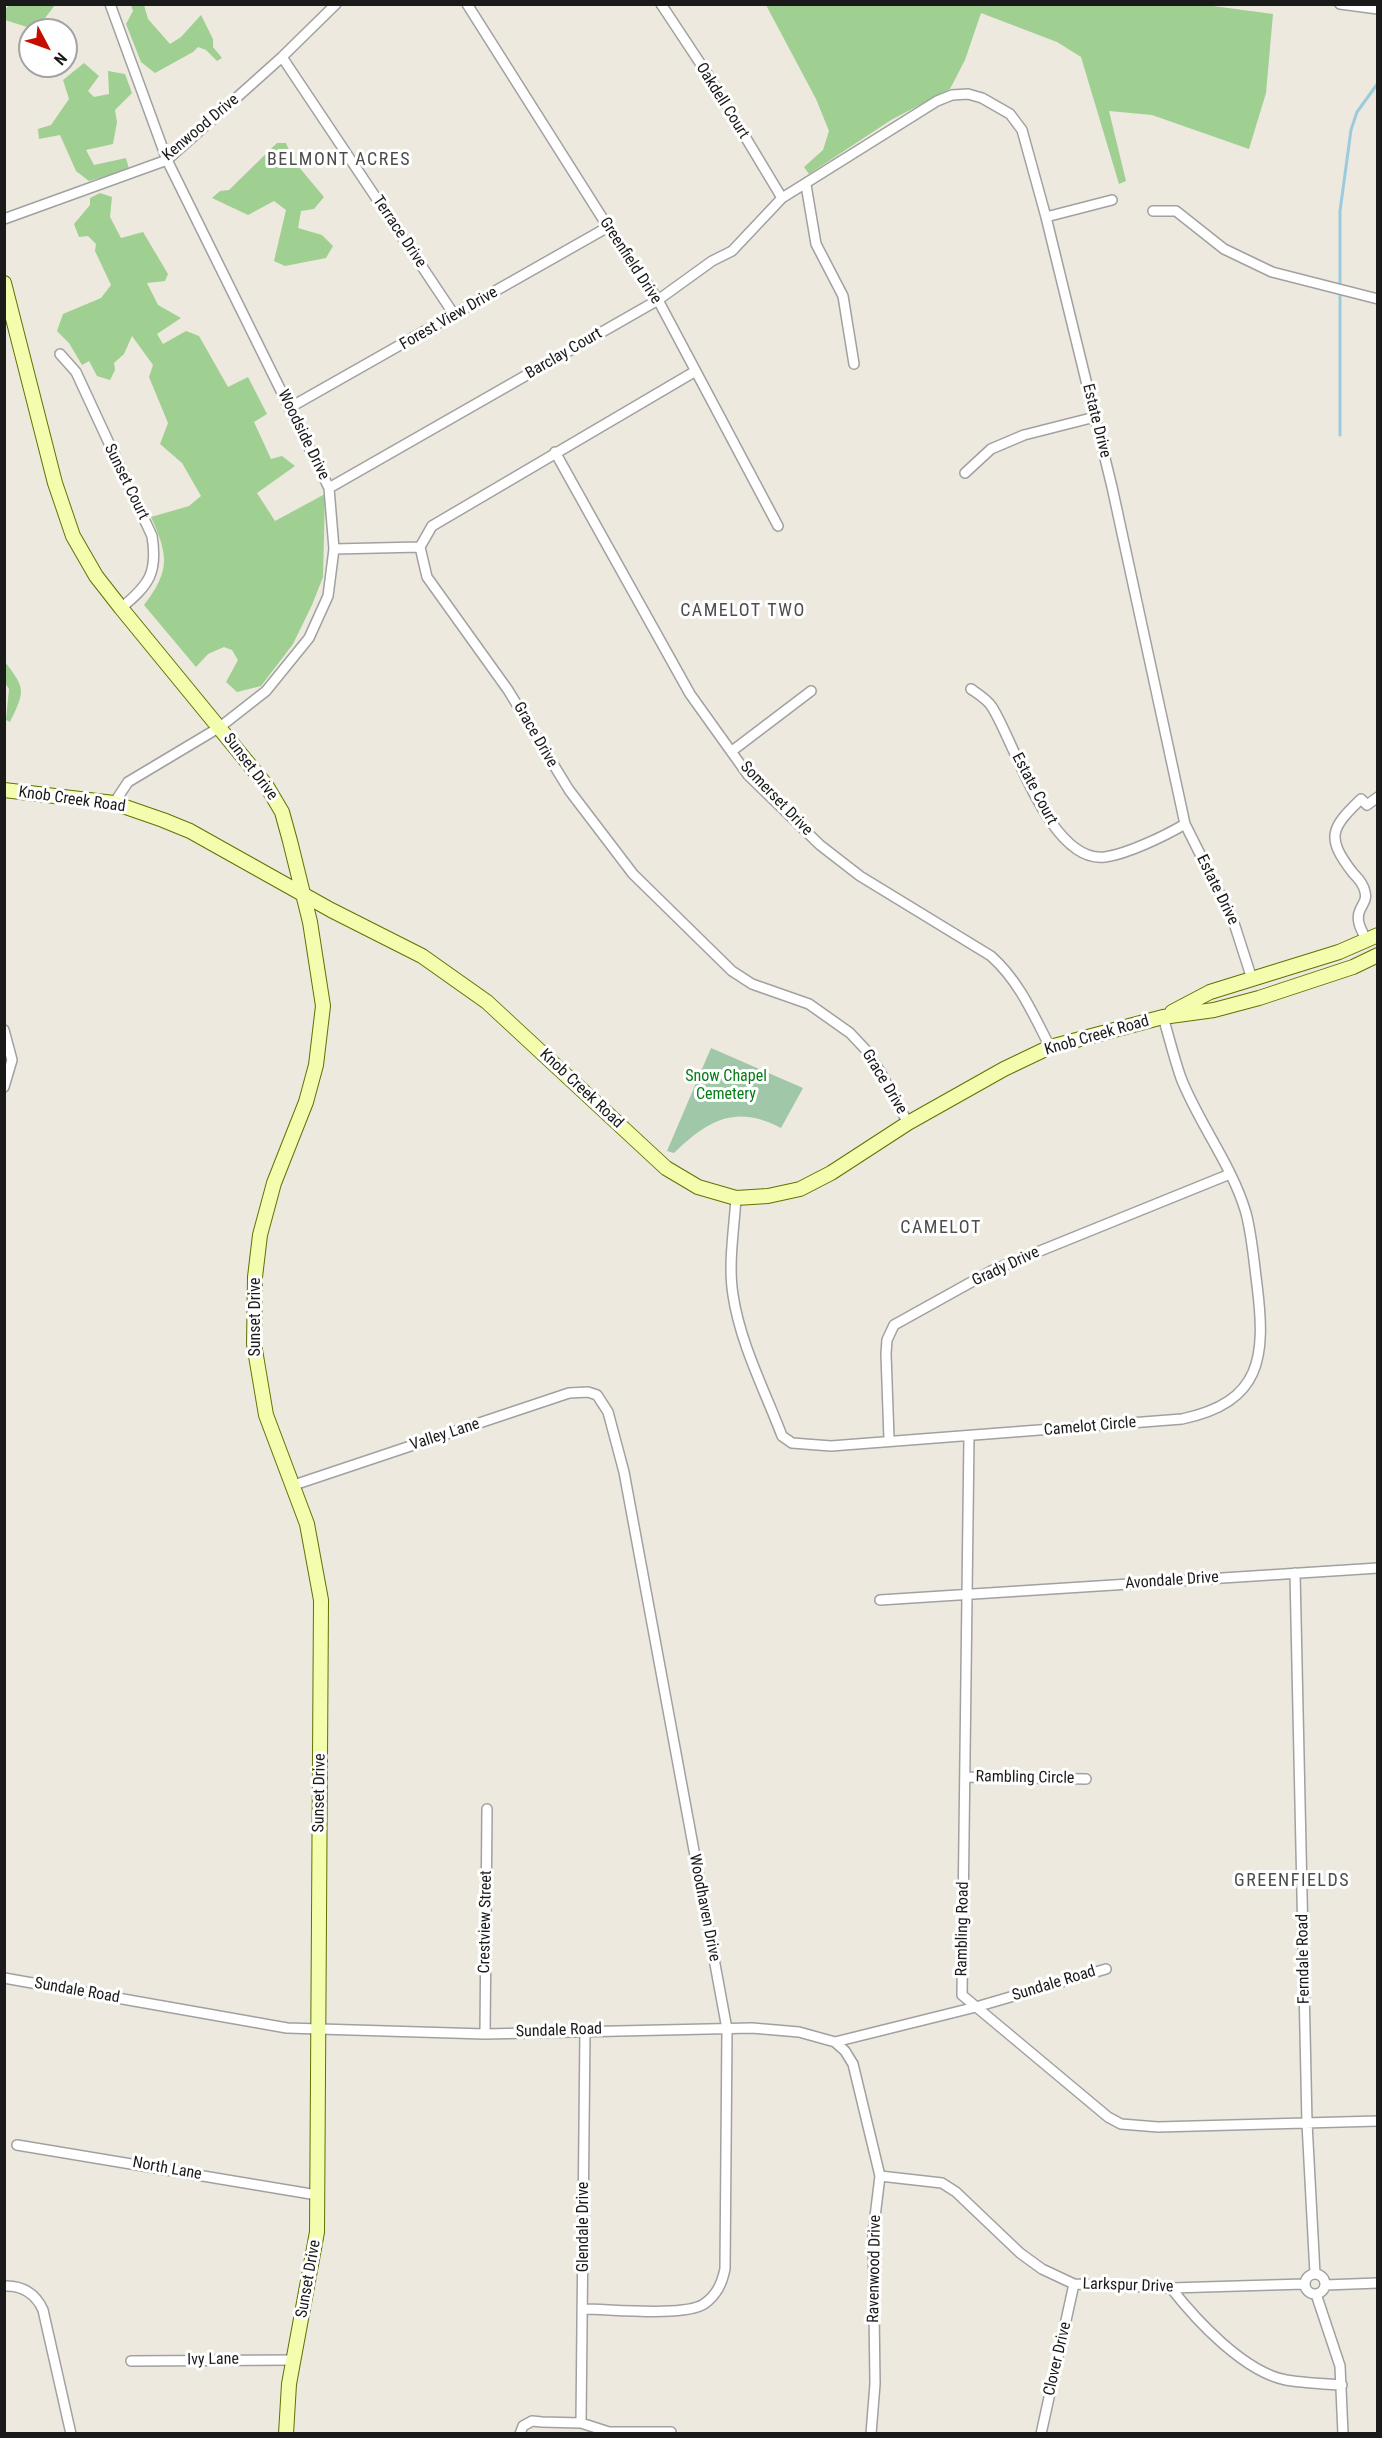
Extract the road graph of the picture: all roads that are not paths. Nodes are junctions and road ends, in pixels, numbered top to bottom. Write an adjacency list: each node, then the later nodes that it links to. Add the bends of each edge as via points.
1 (110, 4): 8 (street, Woodside Drive)
2 (336, 4): 7 (street, Kenwood Drive)
3 (467, 4): 15 (street, Greenfield Drive)
4 (661, 4): 10 (street, Oakdell Court)
5 (1340, 4): 6 (street)
6 (1377, 9)
7 (282, 57): 8 (street, Kenwood Drive); 19 (street, Terrace Drive)
8 (167, 160): 14 (street, Kenwood Drive); 23 (street, Woodside Drive)
9 (806, 185): 10 (street, Estate Drive); 13 (street, Estate Drive, via 937,102 952,95 968,94 996,104 1022,130); 21 (street, via 816,244 843,296)
10 (782, 198): 18 (street, Barclay Court, via 732,251)
11 (1112, 200): 13 (street)
12 (1153, 211): 17 (street, via 1176,211 1224,249 1272,272)
13 (1046, 217): 24 (street, Estate Drive)
14 (4, 219)
15 (608, 227): 18 (street, Greenfield Drive); 19 (street, Forest View Drive)
16 (4, 283): 31 (main road, Sunset Drive, via 55,483 73,536 96,576)
17 (1377, 298)
18 (657, 300): 22 (street, Greenfield Drive); 27 (street, Barclay Court)
19 (455, 316): 23 (street, Forest View Drive)
20 (60, 354): 31 (street, Sunset Court, via 76,372 152,536 155,554 148,583)
21 (854, 364)
22 (694, 372): 25 (street); 28 (street, Greenfield Drive)
23 (289, 408): 27 (street, Woodside Drive)
24 (1095, 417): 26 (street, via 1024,435 991,449); 39 (street, Estate Drive)
25 (555, 452): 29 (street, via 443,517 432,526); 35 (street, Somerset Drive, via 690,694)
26 (965, 473)
27 (329, 488): 30 (street, Woodside Drive)
28 (778, 526)
29 (420, 547): 30 (street); 50 (street, Grace Drive, via 427,577 508,690 568,790 628,868 732,971 752,984 809,1004 850,1033 879,1070)
30 (334, 549): 34 (street, Woodside Drive, via 327,596 309,638 266,691)
31 (121, 608): 34 (main road, Sunset Drive)
32 (971, 689): 39 (street, Estate Court, via 991,704 1051,825 1075,848 1104,857 1163,837)
33 (811, 691): 35 (street)
34 (220, 727): 38 (street, Woodside Drive, via 128,782); 40 (main road, Sunset Drive, via 282,812)
35 (732, 751): 48 (street, Somerset Drive, via 748,775 820,845 860,876 991,956 1018,986)
36 (4, 790): 38 (main road, Knob Creek Road)
37 (1377, 797): 41 (street, via 1367,805 1361,799 1334,830 1340,856 1365,890 1366,900 1358,922)
38 (114, 803): 40 (main road, Knob Creek Road, via 189,831)
39 (1185, 824): 43 (street, Estate Drive, via 1233,920)
40 (304, 895): 52 (main road, Knob Creek Road, via 422,956 456,979 488,1002 666,1168 698,1187); 56 (main road, Sunset Drive, via 323,1013 306,1102 274,1183 260,1235 254,1312 256,1364 266,1415)
41 (1372, 938): 42 (main road); 43 (main road, Knob Creek Road)
42 (1377, 956): 44 (main road, Knob Creek Road)
43 (1252, 979): 44 (main road, via 1265,988); 45 (main road, via 1238,999); 46 (main road, Knob Creek Road, via 1210,992)
44 (1286, 989): 45 (main road, Knob Creek Road)
45 (1214, 1011): 46 (main road, Knob Creek Road)
46 (1163, 1017): 48 (main road, Knob Creek Road); 51 (street, Camelot Circle, via 1182,1080)
47 (4, 1030): 49 (street, via 12,1060)
48 (1050, 1047): 50 (main road, Knob Creek Road)
49 (4, 1087)
50 (908, 1123): 52 (main road, Knob Creek Road, via 800,1189)
51 (1230, 1174): 54 (street, Camelot Circle, via 1246,1213 1260,1308 1261,1354 1246,1386 1221,1406 1182,1419); 55 (street, Grady Drive, via 993,1270 894,1325 886,1340)
52 (736, 1198): 55 (street, Camelot Circle, via 733,1296 744,1337 782,1436 792,1443 812,1446)
53 (597, 1395): 56 (street, Valley Lane, via 569,1393); 67 (street, Woodhaven Drive, via 608,1412 624,1472)
54 (969, 1436): 55 (street, Camelot Circle); 59 (street, Rambling Road)
55 (889, 1439)
56 (294, 1485): 68 (main road, Sunset Drive, via 311,1541 321,1600)
57 (1377, 1568): 58 (street, Avondale Drive)
58 (1295, 1573): 59 (street, Avondale Drive); 73 (street, Ferndale Road)
59 (967, 1595): 60 (street, Avondale Drive); 61 (street, Rambling Road)
60 (880, 1600)
61 (965, 1777): 62 (street, Rambling Circle); 66 (street, Rambling Road, via 962,1995)
62 (1086, 1779)
63 (487, 1809): 70 (street, Crestview Street)
64 (1106, 1969): 66 (street, Sundale Road)
65 (4, 1978): 68 (street, Sundale Road)
66 (976, 2007): 71 (street, Sundale Road); 73 (street, Rambling Road, via 1094,2108 1121,2124 1158,2127)
67 (727, 2029): 69 (street, Sundale Road); 71 (street, Sundale Road, via 799,2031); 85 (street, Woodhaven Drive, via 725,2269 719,2289 702,2305 681,2310)
68 (317, 2030): 70 (street, Sundale Road); 76 (main road, Sunset Drive)
69 (585, 2030): 70 (street, Sundale Road); 85 (street, Glendale Drive)
70 (484, 2034)
71 (835, 2042): 75 (street, Ravenwood Drive, via 853,2064)
72 (1377, 2121): 73 (street, Rambling Road)
73 (1307, 2123): 77 (street, Ferndale Road)
74 (17, 2145): 76 (street, North Lane)
75 (880, 2176): 79 (street, Larkspur Drive, via 942,2183 1020,2253); 95 (street, Ravenwood Drive, via 873,2233 875,2384)
76 (317, 2195): 86 (main road, Sunset Drive, via 316,2245)
77 (1315, 2274): 80 (street, via 1308,2276); 81 (street, via 1323,2278)
78 (1377, 2283): 81 (street)
79 (1074, 2284): 83 (street, Larkspur Drive); 96 (street, Clover Drive)
80 (1304, 2284): 83 (street, Larkspur Drive); 84 (street, via 1307,2291)
81 (1325, 2285): 84 (street)
82 (4, 2286): 91 (street, via 34,2295 44,2310)
83 (1171, 2288): 88 (street, via 1228,2348 1251,2363 1284,2379)
84 (1316, 2294): 88 (street, via 1334,2346)
85 (584, 2309): 89 (street, Glendale Drive)
86 (294, 2360): 87 (street, Ivy Lane); 92 (main road, Sunset Drive)
87 (131, 2361)
88 (1342, 2385): 97 (street)
89 (580, 2423): 93 (street, via 532,2421); 94 (street)
90 (671, 2432): 94 (street)
91 (71, 2433)
92 (286, 2433)
93 (520, 2433)
94 (609, 2433)
95 (871, 2433)
96 (1041, 2433)
97 (1343, 2433)

